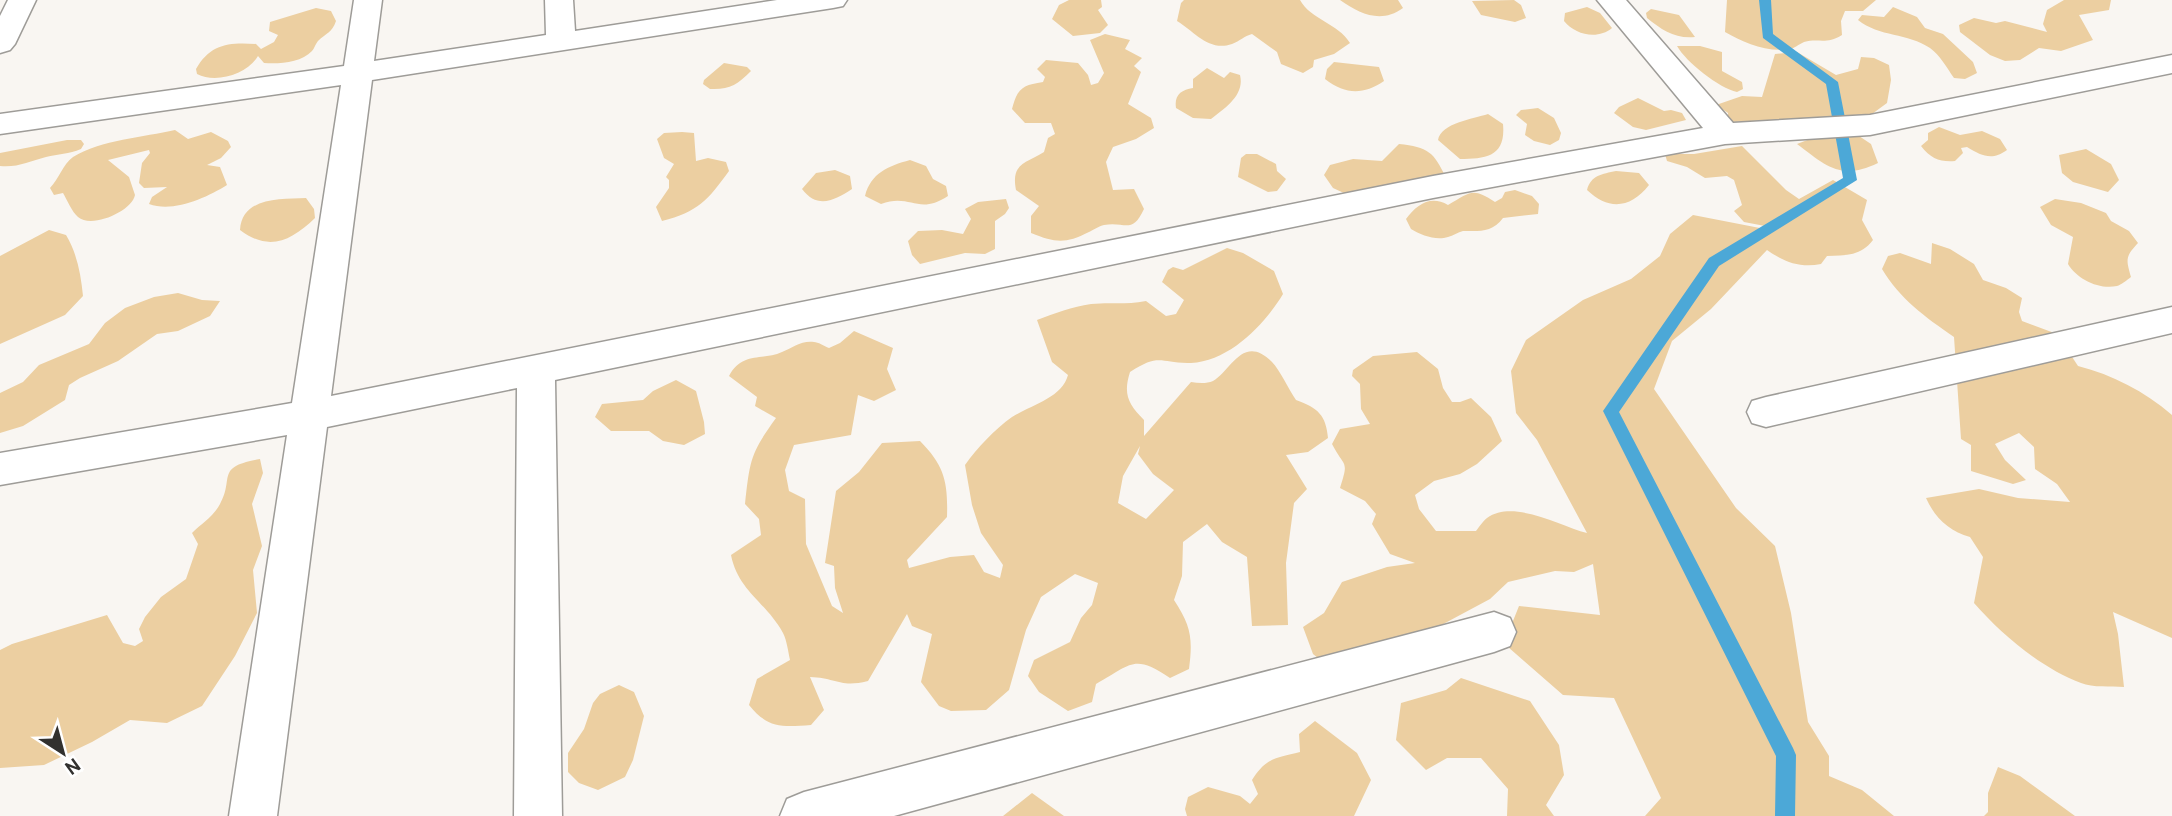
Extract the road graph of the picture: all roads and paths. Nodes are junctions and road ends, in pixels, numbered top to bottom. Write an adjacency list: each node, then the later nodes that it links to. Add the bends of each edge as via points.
1 (22, 0): 7 (street)
2 (368, 0): 9 (street)
3 (559, 0): 6 (street)
4 (832, 0): 6 (street)
5 (1611, 0): 11 (street)
6 (561, 40): 9 (street)
7 (0, 44)
8 (2172, 64): 11 (street, via 1870,125)
9 (357, 73): 10 (street); 15 (street)
10 (0, 124)
11 (1725, 134): 13 (street, via 1433,187)
12 (2172, 320): 14 (street)
13 (536, 369): 15 (street); 19 (street)
14 (1766, 412)
15 (307, 416): 16 (street); 18 (street)
16 (0, 469)
17 (1494, 632): 20 (street)
18 (253, 816)
19 (537, 816)
20 (804, 816)

